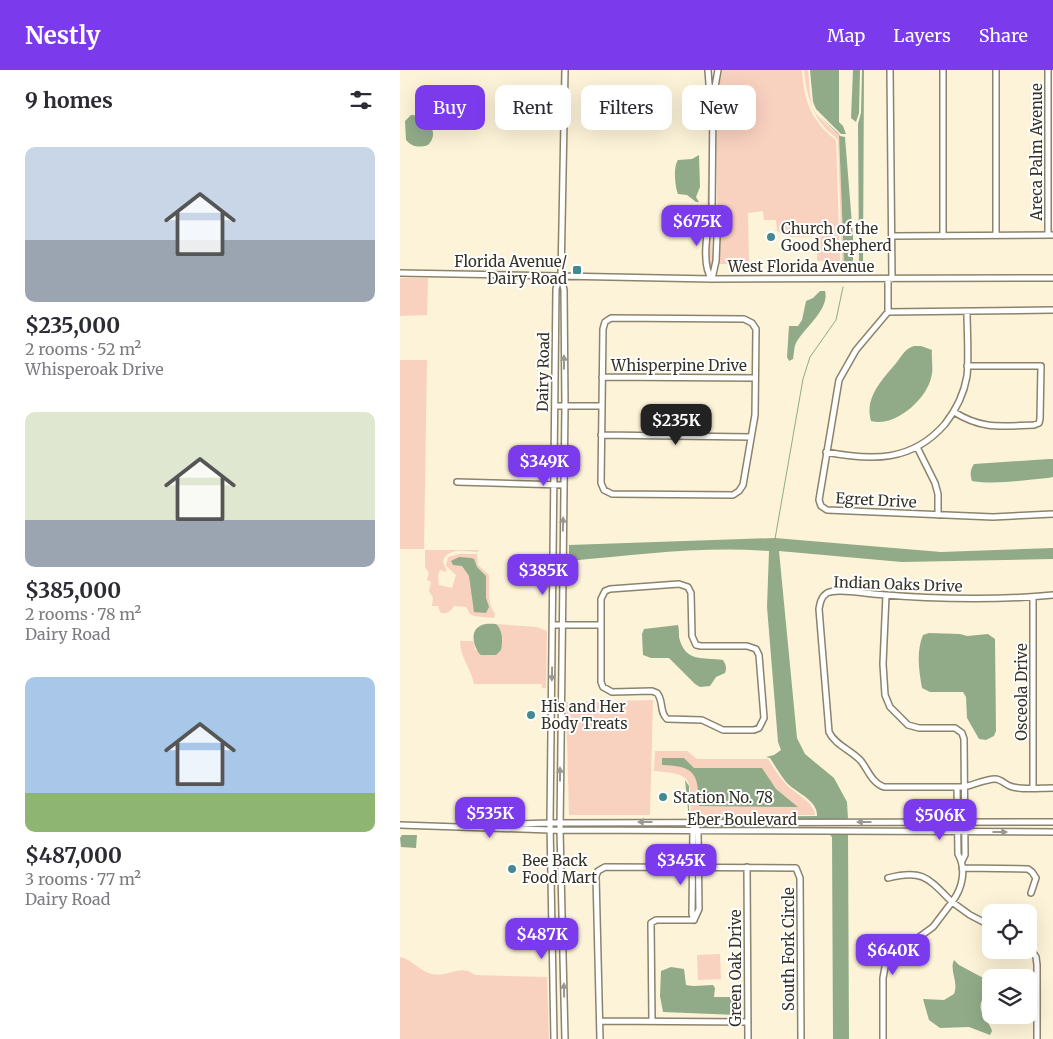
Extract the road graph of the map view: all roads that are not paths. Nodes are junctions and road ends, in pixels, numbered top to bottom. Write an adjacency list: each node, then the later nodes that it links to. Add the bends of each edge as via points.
1 (565, 70): 17 (street, Dairy Road)
2 (708, 70): 7 (street); 8 (street)
3 (890, 70): 14 (street)
4 (943, 70): 15 (street)
5 (996, 70): 12 (street)
6 (1048, 70): 13 (street, Areca Palm Avenue)
7 (718, 71): 9 (street)
8 (709, 85)
9 (715, 85)
10 (713, 130): 11 (street)
11 (712, 211): 19 (street, via 717,236); 19 (street, via 706,250 706,267)
12 (996, 234): 13 (street); 15 (street)
13 (1051, 235)
14 (892, 236): 15 (street); 20 (street)
15 (944, 236)
16 (400, 273): 17 (street, West Florida Avenue)
17 (561, 276): 19 (street, West Florida Avenue); 27 (street, Dairy Road, via 556,289); 28 (street, Dairy Road, one-way to 17, via 564,290)
18 (1053, 278): 20 (street, West Florida Avenue)
19 (712, 279): 20 (street, West Florida Avenue)
20 (890, 279): 23 (street)
21 (1053, 310): 22 (street)
22 (968, 311): 23 (street); 24 (street)
23 (888, 312): 34 (street, Egret Drive, via 856,350 839,380)
24 (967, 366): 30 (street, via 962,396); 30 (street, via 1041,366 1039,423 987,426)
25 (602, 377): 26 (street, Whisperpine Drive); 26 (street, via 603,329 611,318 744,319 756,329); 29 (street)
26 (755, 378): 32 (street, via 755,415)
27 (555, 406): 28 (street); 36 (street, Dairy Road)
28 (564, 406): 29 (street); 37 (street, Dairy Road)
29 (601, 406): 31 (street)
30 (954, 412): 33 (street, via 937,433)
31 (601, 436): 32 (street); 32 (street, via 601,483 604,490 612,494 733,495 743,485)
32 (751, 437)
33 (917, 447): 34 (street, via 889,457 865,458); 39 (street, via 936,483)
34 (826, 452): 39 (street, Egret Drive, via 819,500 827,510)
35 (457, 482): 36 (street)
36 (554, 485): 37 (street); 43 (street, Dairy Road)
37 (564, 485): 44 (street, Dairy Road, one-way to 37)
38 (1053, 514): 39 (street, Egret Drive)
39 (938, 515)
40 (886, 595): 42 (street, Indian Oaks Drive); 46 (street, Indian Oaks Drive, via 836,591 826,594 820,601 829,732 836,743 860,760 878,785); 47 (street, via 885,695 890,707 908,725 955,728 962,732)
41 (1053, 595): 42 (street, Indian Oaks Drive)
42 (1033, 597): 48 (street, Osceola Drive)
43 (552, 625): 44 (street); 56 (street, Dairy Road, one-way to 56)
44 (562, 625): 45 (street); 57 (street, Dairy Road, one-way to 44)
45 (601, 625): 45 (street, via 601,682 607,690 657,693 667,720 702,720 723,730 759,728 764,718 759,654 747,646 696,645 692,636 692,593 684,585 610,588 602,596)
46 (957, 787): 47 (street, Indian Oaks Drive); 50 (street)
47 (964, 787): 48 (street, Indian Oaks Drive, via 992,778 1015,788); 51 (street)
48 (1033, 788): 49 (street, Indian Oaks Drive)
49 (1053, 788)
50 (957, 800): 51 (street); 53 (street)
51 (964, 801): 54 (street)
52 (694, 822): 53 (street, Eber Boulevard, one-way to 52); 57 (street, Eber Boulevard, one-way to 57); 62 (street)
53 (957, 822): 54 (street, Eber Boulevard); 63 (street)
54 (965, 822): 55 (street, Eber Boulevard); 64 (street)
55 (1053, 822)
56 (550, 823): 57 (street, Eber Boulevard); 59 (street, Eber Boulevard); 60 (street, Dairy Road)
57 (560, 823): 61 (street, Dairy Road)
58 (400, 825): 59 (street, Eber Boulevard)
59 (431, 826): 60 (street, Eber Boulevard)
60 (550, 830): 61 (street, Eber Boulevard); 80 (street, Dairy Road)
61 (560, 830): 62 (street, Eber Boulevard); 81 (street, Dairy Road, one-way to 61)
62 (695, 831): 63 (street, Eber Boulevard); 67 (street); 68 (street)
63 (957, 831): 64 (street, Eber Boulevard); 66 (street, via 958,854)
64 (966, 831): 65 (street, Eber Boulevard, one-way to 65); 66 (street)
65 (1053, 832)
66 (962, 861): 70 (street)
67 (691, 866): 68 (street, South Fork Circle); 74 (street); 77 (street, South Fork Circle, via 605,867 598,871)
68 (698, 866): 69 (street, South Fork Circle); 74 (street, via 699,909)
69 (747, 867): 79 (street, Green Oak Drive); 84 (street, South Fork Circle, via 796,868 800,878)
70 (962, 868): 72 (street, via 1028,869 1036,878); 73 (street, via 962,884)
71 (888, 878): 73 (street, via 922,875)
72 (1031, 893)
73 (952, 902): 75 (street); 85 (street, via 932,926 885,966 882,978)
74 (694, 920): 78 (street, via 656,920 651,923)
75 (982, 921)
76 (1036, 959): 86 (street)
77 (600, 1021): 78 (street); 82 (street, South Fork Circle)
78 (652, 1021): 79 (street)
79 (748, 1022): 83 (street, Green Oak Drive)
80 (554, 1039)
81 (565, 1039)
82 (600, 1039)
83 (748, 1039)
84 (801, 1039)
85 (883, 1039)
86 (1037, 1039)

